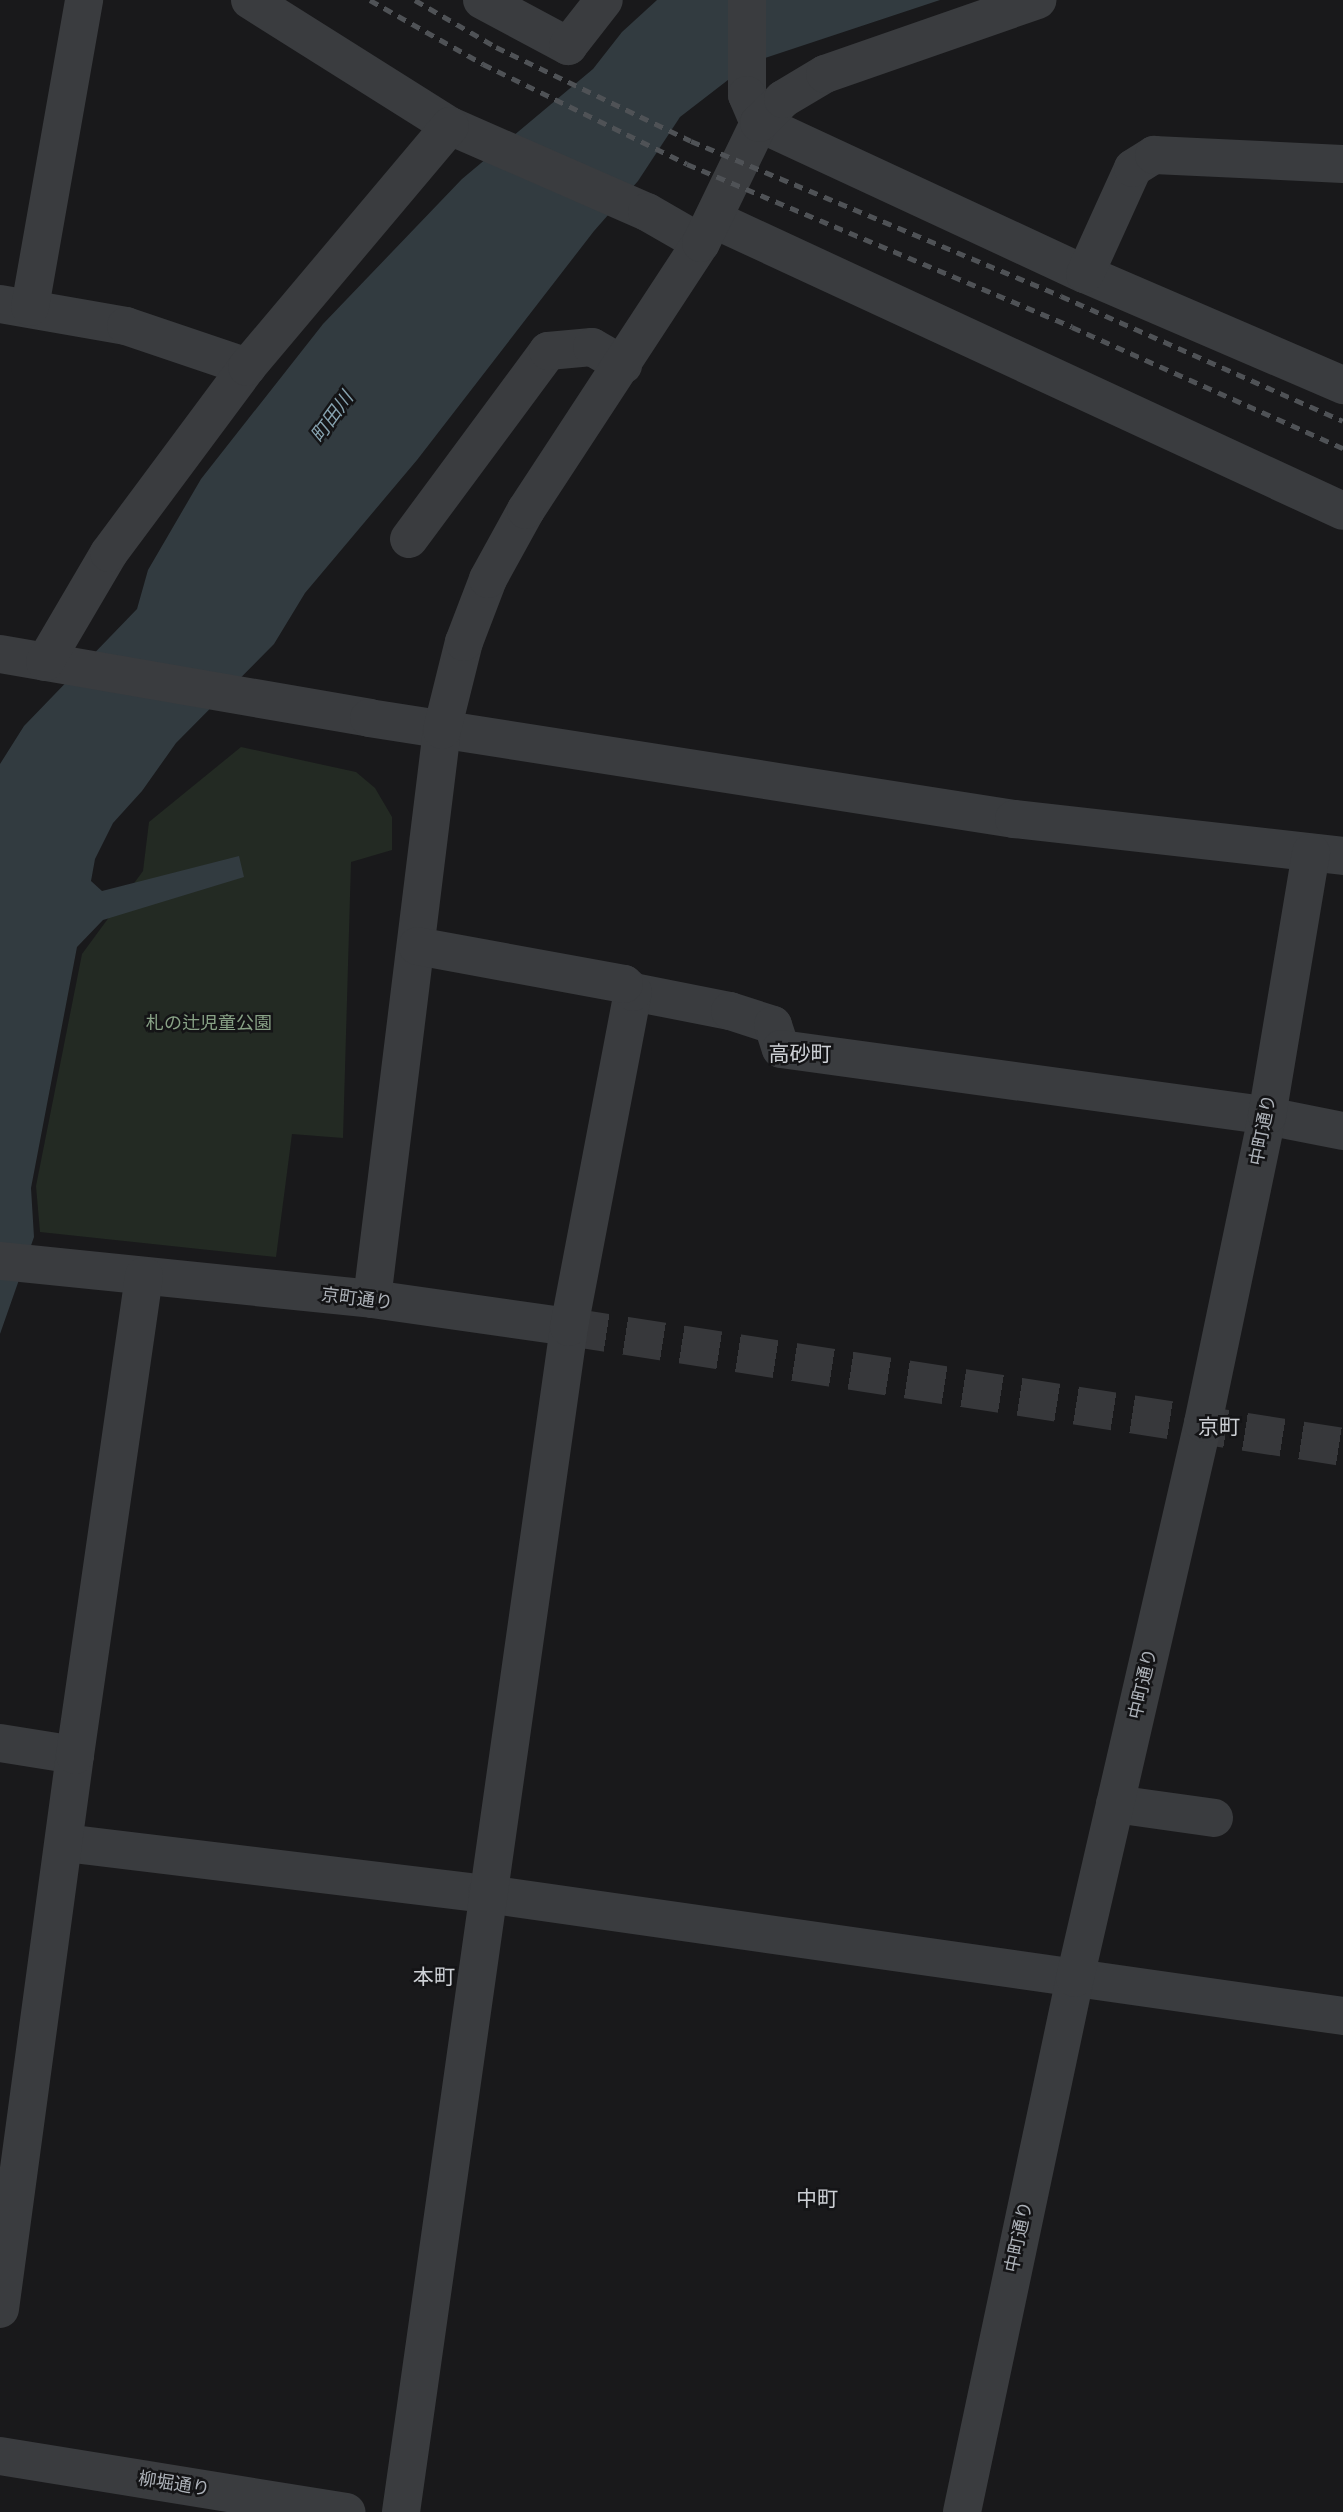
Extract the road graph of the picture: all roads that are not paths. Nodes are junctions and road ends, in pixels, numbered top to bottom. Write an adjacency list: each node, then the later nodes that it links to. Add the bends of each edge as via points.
1 (84, 0): 12 (street)
2 (250, 0): 8 (street)
3 (482, 0): 4 (street, via 568,46)
4 (604, 0)
5 (747, 0): 7 (street)
6 (1037, 0): 7 (street, via 825,74 783,99)
7 (753, 109): 10 (street); 11 (street)
8 (456, 129): 10 (street, via 647,212); 14 (street)
9 (1343, 164): 11 (street, via 1154,155 1133,168)
10 (707, 231): 13 (street); 16 (street)
11 (1085, 274): 15 (street)
12 (15, 305): 14 (street, via 126,326)
13 (623, 365): 17 (street, via 592,346 548,351); 20 (street, via 526,510 488,579 464,642)
14 (247, 367): 19 (street, via 109,553)
15 (1343, 385)
16 (1343, 512)
17 (409, 539)
18 (0, 654): 19 (street)
19 (58, 664): 20 (street)
20 (442, 730): 21 (street, via 1014,819); 22 (street)
21 (1327, 855): 24 (street, 中町通り)
22 (417, 946): 23 (street, via 624,984); 28 (street)
23 (633, 992): 24 (street, via 730,1011 773,1025 781,1049); 29 (street)
24 (1267, 1116): 25 (street); 32 (street, 中町通り, via 1203,1423)
25 (1343, 1131)
26 (0, 1261): 27 (street, 京町通り)
27 (144, 1276): 28 (street, 京町通り); 31 (street)
28 (372, 1300): 29 (street, 京町通り)
29 (569, 1327): 35 (street)
30 (0, 1743): 31 (street)
31 (75, 1755): 34 (street)
32 (1115, 1804): 33 (street); 36 (street, 中町通り)
33 (1214, 1818)
34 (65, 1843): 35 (street); 38 (street)
35 (487, 1894): 36 (street); 42 (street)
36 (1076, 1978): 37 (street); 43 (street, 中町通り)
37 (1343, 2016)
38 (0, 2309)
39 (0, 2456): 40 (street, 柳堀通り)
40 (189, 2499): 41 (street, 柳堀通り)
41 (347, 2512)
42 (401, 2512)
43 (962, 2512)

